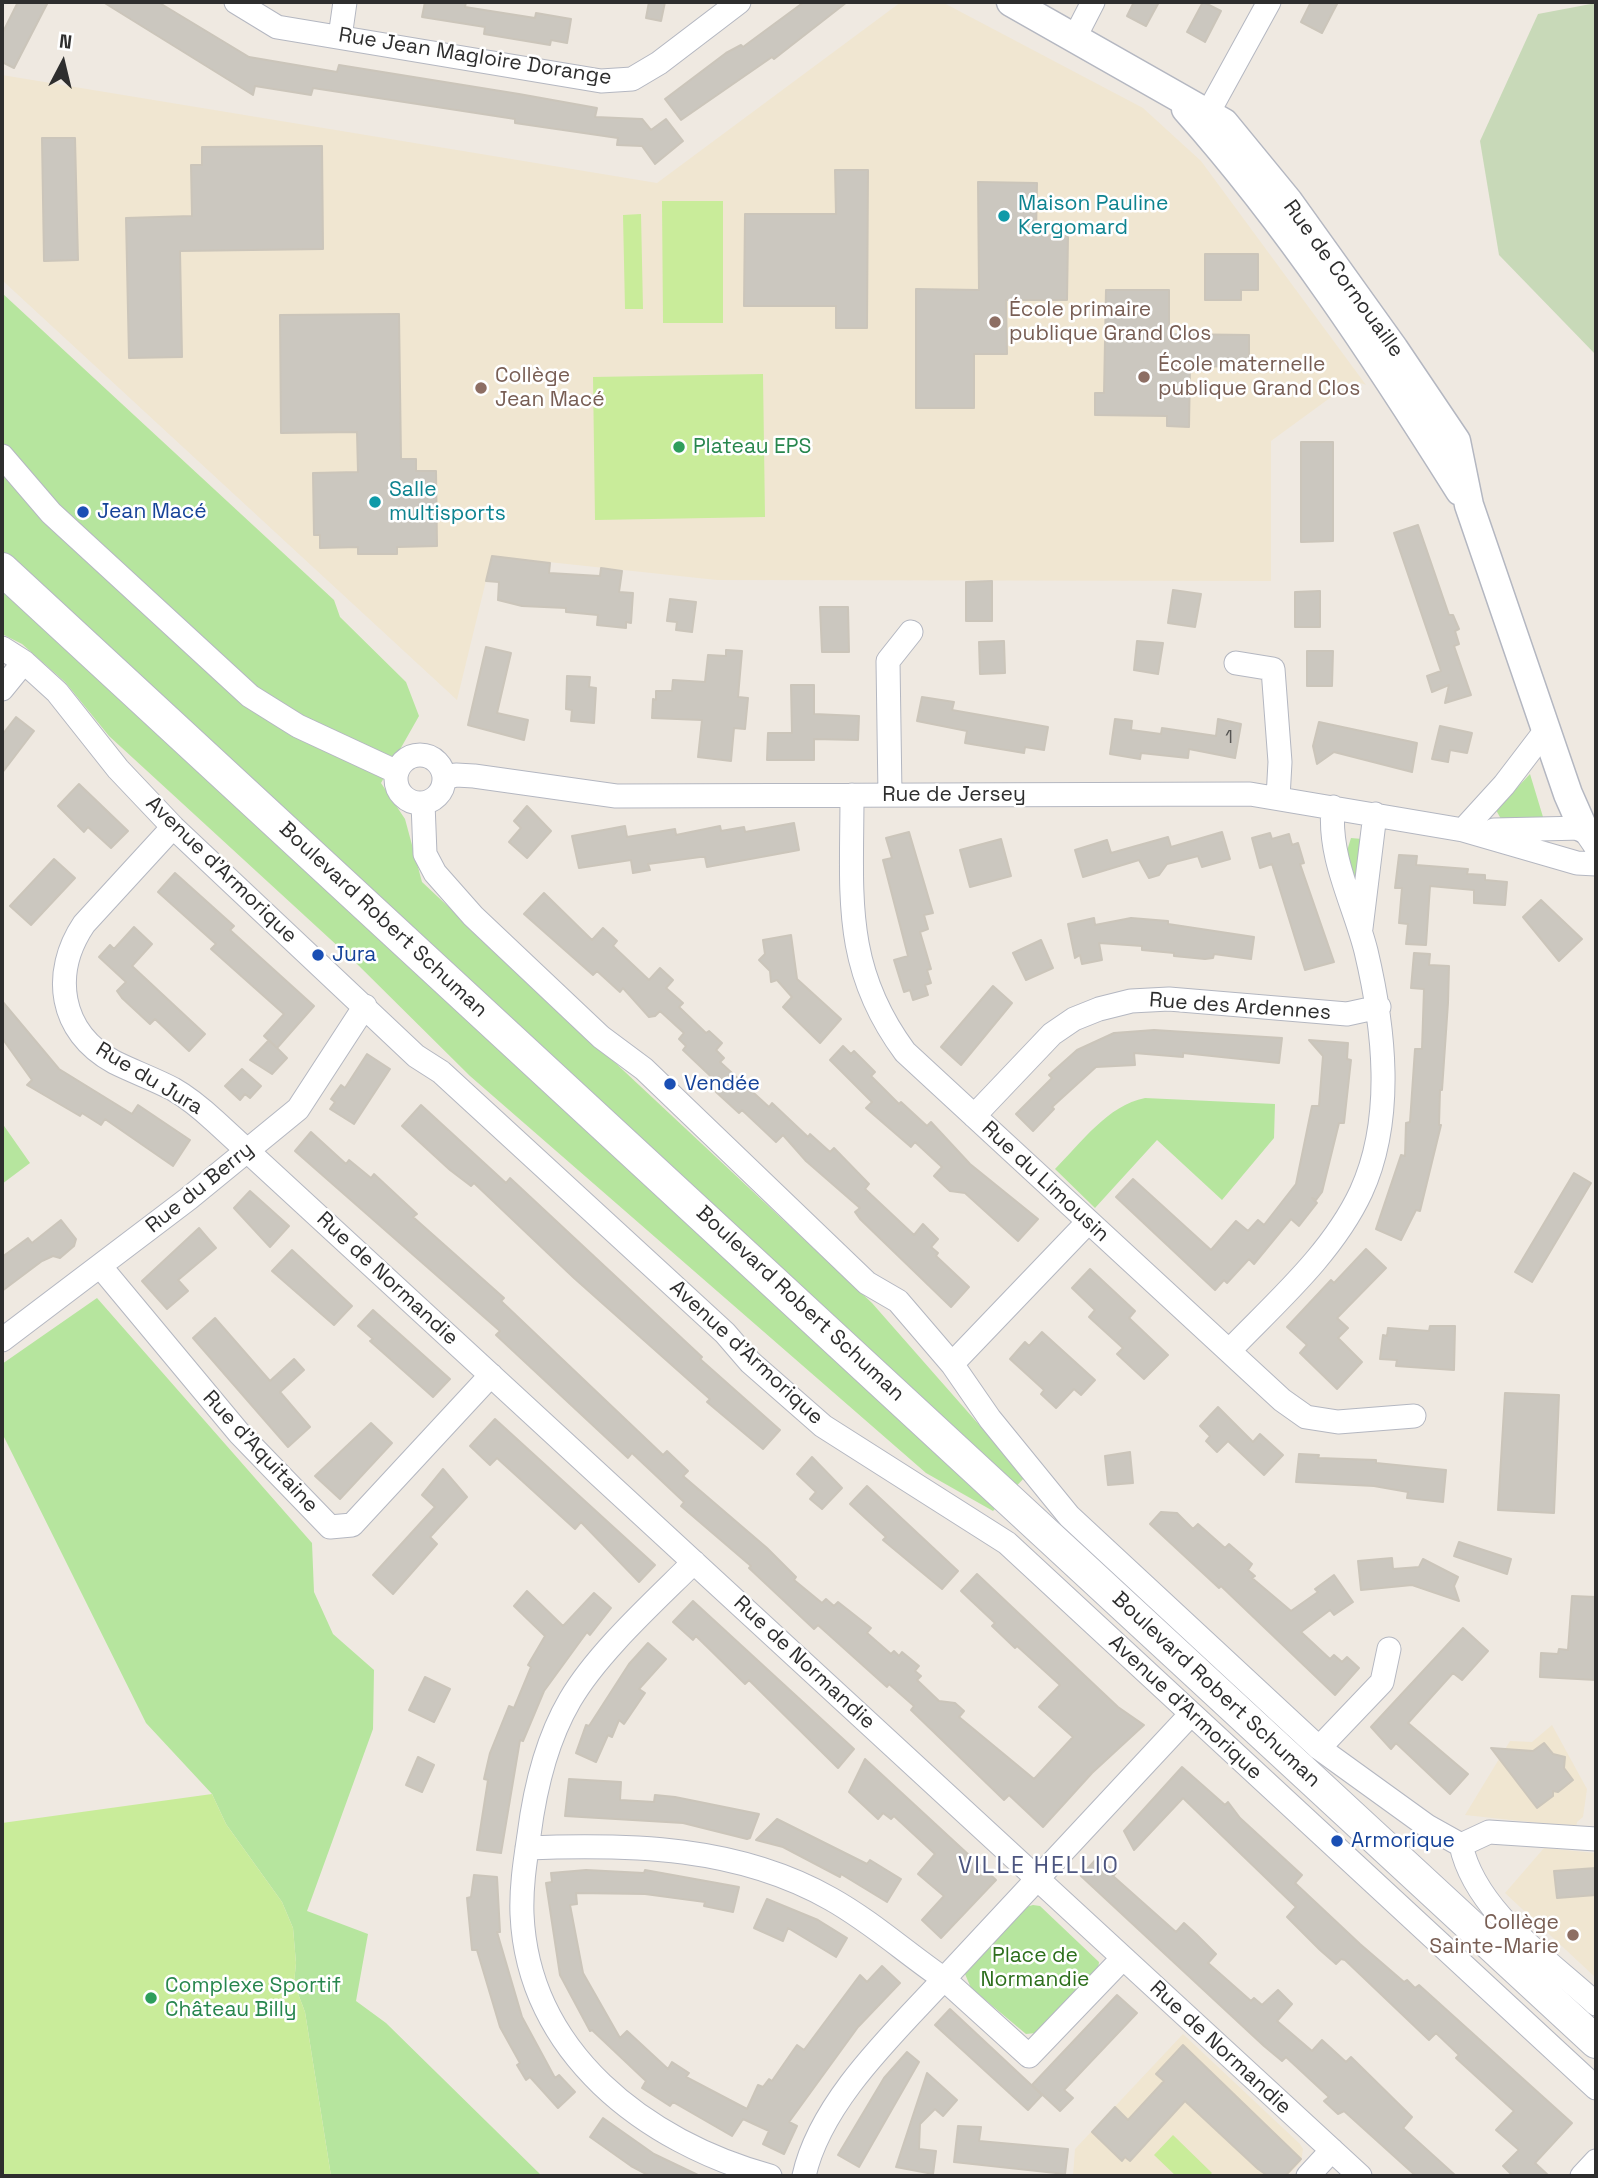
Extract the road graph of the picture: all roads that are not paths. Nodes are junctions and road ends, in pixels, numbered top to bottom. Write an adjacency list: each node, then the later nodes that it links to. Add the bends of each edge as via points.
1 (236, 2): 7 (street, Rue Jean Magloire Dorange, via 277,27)
2 (345, 2): 7 (street)
3 (738, 2): 7 (street, Rue Jean Magloire Dorange, via 632,79 601,81)
4 (1012, 2): 8 (street, Rue de Cornouaille)
5 (1093, 2): 8 (street)
6 (1269, 2): 10 (street)
7 (340, 37)
8 (1075, 37): 9 (street, Rue de Cornouaille)
9 (1168, 89): 10 (street, Rue de Cornouaille); 12 (street, Rue de Cornouaille, via 1271,213 1378,361)
10 (1208, 113): 12 (street, Rue de Cornouaille, via 1224,122 1288,201 1456,441)
11 (2, 456): 20 (street, via 51,513 250,696 298,726)
12 (1469, 505): 19 (street, Rue de Cornouaille)
13 (2, 569): 55 (main road, Boulevard Robert Schuman)
14 (911, 632): 23 (street, via 888,661)
15 (2, 648): 16 (street)
16 (24, 662): 18 (street); 28 (street, Avenue d'Armorique, via 57,692 118,769)
17 (1236, 663): 24 (street, via 1273,668)
18 (2, 689)
19 (1546, 730): 29 (street); 30 (street, Rue de Cornouaille)
20 (397, 772): 21 (street, via 412,756 426,756 439,764); 25 (street, via 401,794)
21 (444, 778): 22 (street, Rue de Jersey, via 474,776 616,796); 25 (street, via 440,791)
22 (852, 795): 23 (street, Rue de Jersey); 35 (street, Rue du Limousin, via 853,930 860,968 873,1000 905,1052)
23 (890, 795): 24 (street, Rue de Jersey, via 1250,794)
24 (1278, 798): 26 (street, Rue de Jersey)
25 (423, 803): 41 (street, via 425,854 435,873 473,916 601,1037 626,1052 724,1143 743,1167 867,1283 898,1301)
26 (1333, 807): 27 (street, Rue de Jersey); 32 (street, via 1331,827 1344,887)
27 (1375, 814): 29 (street, Rue de Jersey); 32 (street)
28 (173, 827): 33 (street, Avenue d'Armorique); 36 (street, Rue du Jura, via 72,941 65,961 68,1010 81,1036 96,1049 176,1090)
29 (1463, 830): 30 (street, Rue de Jersey); 31 (street, Rue de Jersey, via 1577,863)
30 (1589, 838)
31 (1596, 864)
32 (1361, 932): 34 (street)
33 (365, 1006): 36 (street, Rue du Berry, via 298,1110); 46 (street, Avenue d'Armorique, via 416,1056 452,1081 823,1426 1007,1543)
34 (1380, 1007): 35 (street, Rue des Ardennes, via 1347,1014 1169,999 1130,1001 1099,1009 1052,1034); 40 (street, via 1384,1043 1379,1121 1361,1192 1311,1265)
35 (974, 1116): 37 (street, Rue du Limousin)
36 (247, 1151): 38 (street, Rue du Berry); 42 (street, Rue de Normandie)
37 (1088, 1222): 40 (street, Rue du Limousin); 41 (street)
38 (100, 1266): 39 (street, Rue du Berry); 42 (street, Rue d'Aquitaine, via 239,1433 330,1527 352,1525)
39 (2, 1340)
40 (1229, 1351): 43 (street, Rue du Limousin, via 1306,1417 1338,1422)
41 (952, 1364): 47 (street, via 1069,1516)
42 (491, 1375): 44 (street, Rue de Normandie)
43 (1414, 1416)
44 (694, 1562): 50 (street, via 610,1649 571,1699 548,1748); 51 (street, Rue de Normandie)
45 (1389, 1648): 47 (street, via 1382,1682)
46 (1191, 1714): 51 (street); 56 (street, Avenue d'Armorique)
47 (1320, 1748): 49 (street, via 1427,1826)
48 (1596, 1839): 49 (street, via 1489,1832)
49 (1461, 1845): 54 (street, via 1466,1869 1491,1907)
50 (527, 1848): 53 (street, via 654,1847 725,1858 779,1875 829,1898 872,1924); 59 (street, via 522,1916 528,1949 536,1983 571,2053 601,2087 646,2121 718,2158)
51 (1037, 1879): 52 (street, Rue de Normandie); 53 (street)
52 (1123, 1958): 53 (street, via 1029,2056); 57 (street, Rue de Normandie)
53 (944, 1979): 60 (street, via 863,2066 831,2115)
54 (1596, 2004)
55 (1596, 2042)
56 (1596, 2088)
57 (1332, 2150): 61 (street); 62 (street, Rue de Normandie)
58 (1596, 2161): 63 (street)
59 (770, 2176)
60 (804, 2176)
61 (1308, 2176)
62 (1360, 2176)
63 (1582, 2176)

